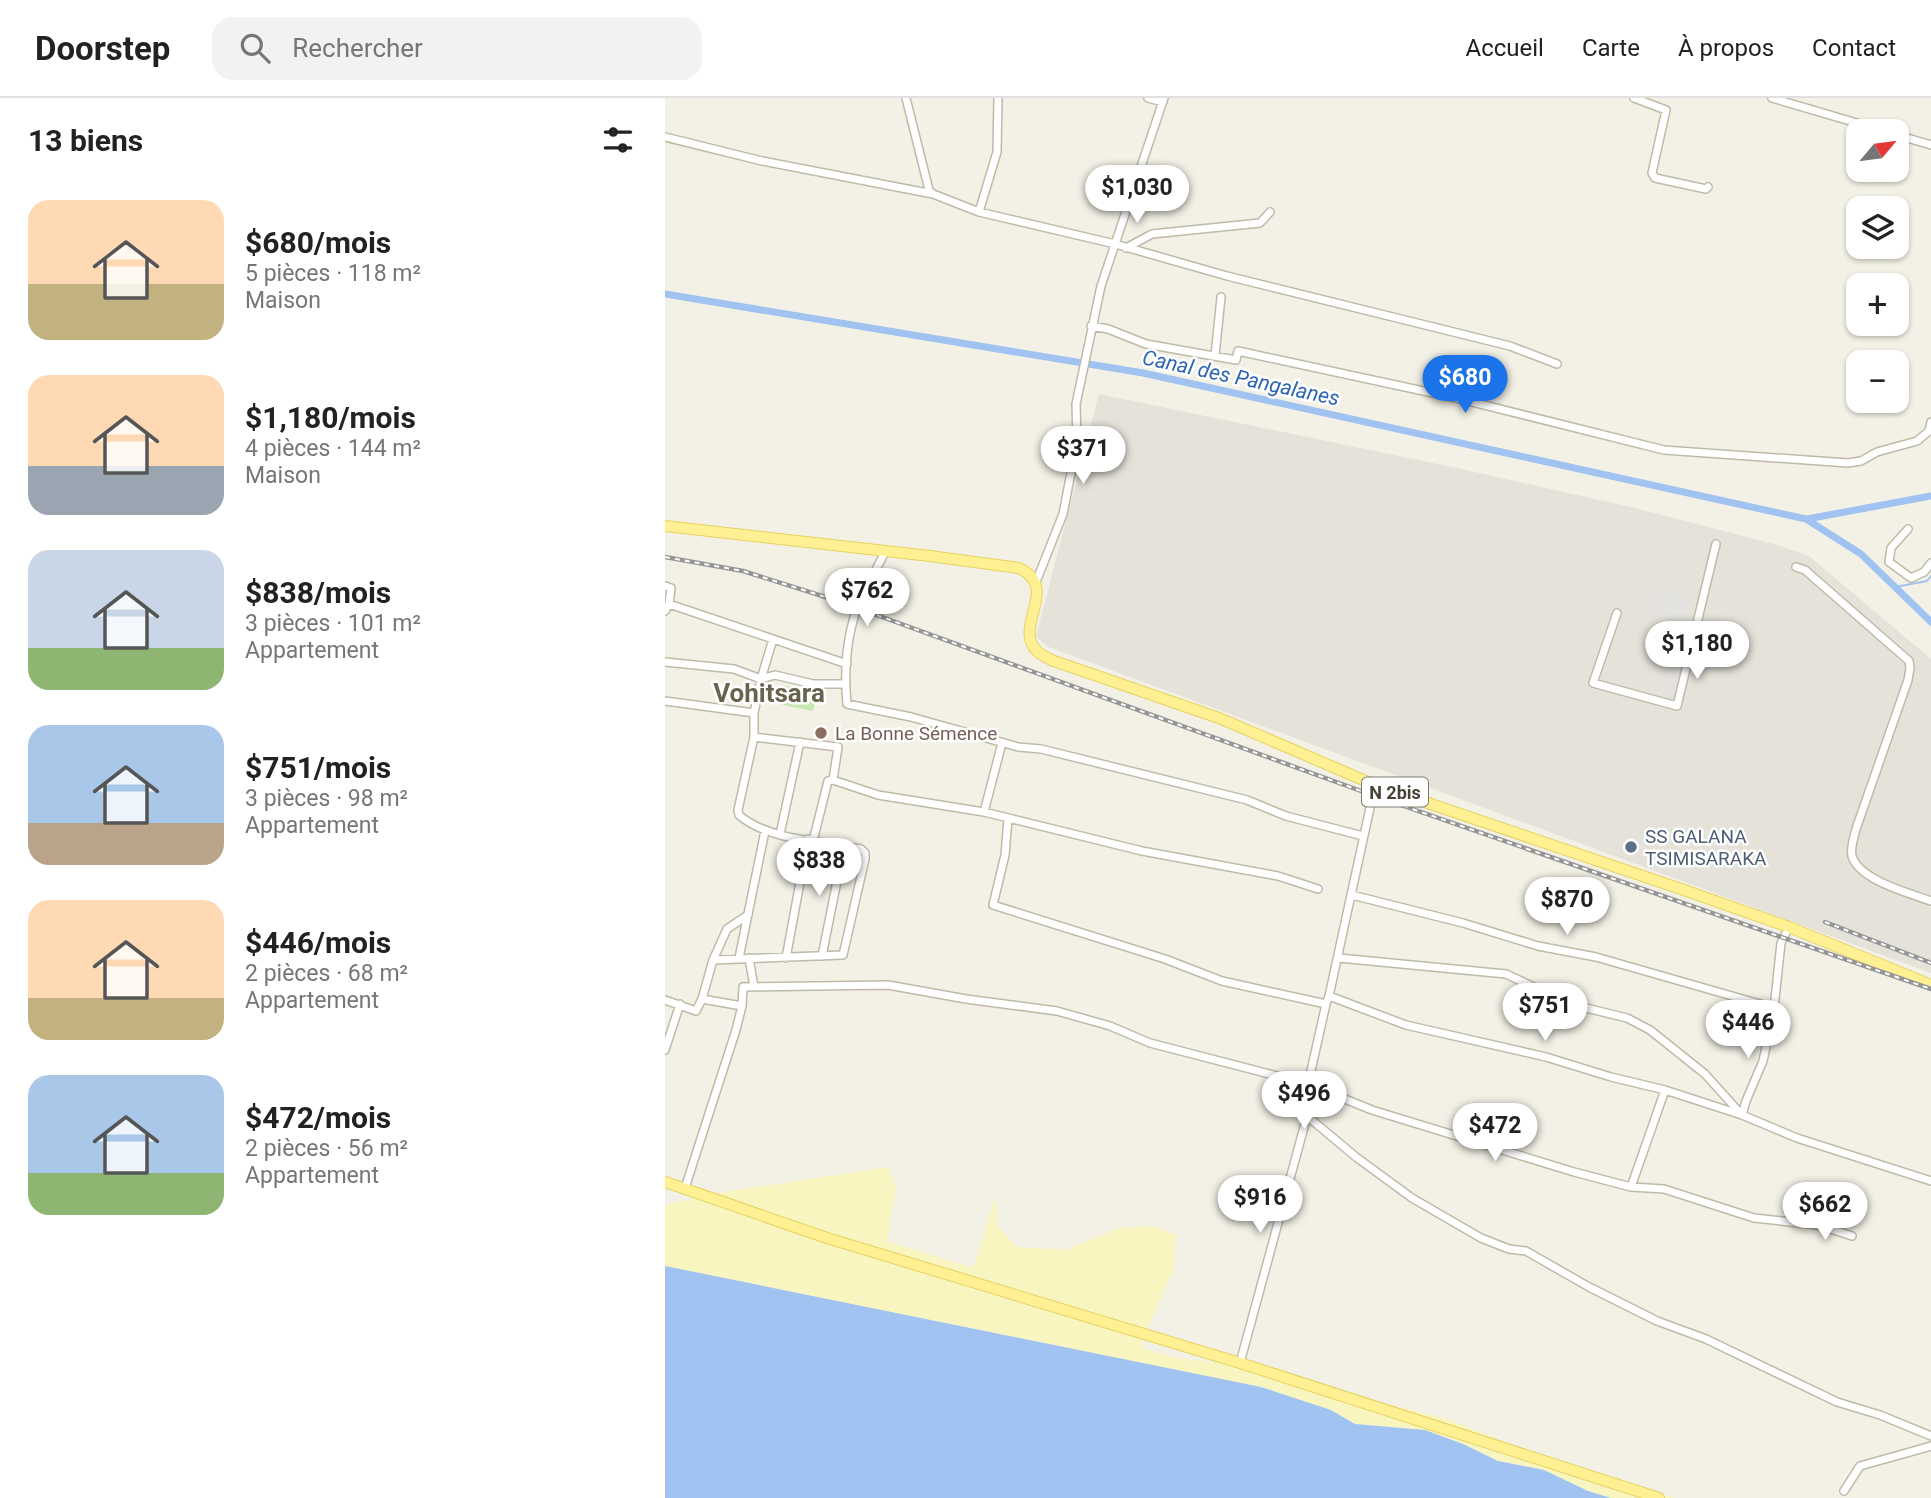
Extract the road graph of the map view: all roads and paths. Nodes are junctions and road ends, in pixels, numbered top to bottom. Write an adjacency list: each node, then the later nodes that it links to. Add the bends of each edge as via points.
1 (906, 98): 12 (street)
2 (997, 98): 13 (street, via 997,152)
3 (1148, 98): 6 (street)
4 (1634, 98): 11 (street, via 1666,110 1652,173 1655,178)
5 (1772, 98): 7 (street)
6 (1163, 100): 15 (street)
7 (1846, 120)
8 (665, 137): 12 (street)
9 (1909, 139): 10 (street)
10 (1931, 145)
11 (1708, 187)
12 (933, 194): 13 (street)
13 (979, 212): 15 (street)
14 (1270, 212): 16 (street, via 1260,223 1152,234)
15 (1115, 244): 16 (street); 18 (street)
16 (1126, 248): 20 (street, via 1510,346)
17 (1221, 297): 19 (street)
18 (1091, 326): 19 (street, via 1146,344); 28 (street, via 1063,514)
19 (1215, 356): 21 (street, via 1236,360 1238,351 1456,398 1664,450 1848,463 1917,441 1929,431)
20 (1557, 364)
21 (1931, 422)
22 (665, 526): 25 (main road)
23 (1908, 529): 26 (street, via 1891,548 1889,562 1911,578)
24 (1716, 544): 31 (street, via 1677,706 1594,683)
25 (885, 552): 28 (main road, via 1019,568); 34 (street, via 857,608)
26 (1931, 563)
27 (1796, 567): 53 (street, via 1909,662 1908,680 1851,845 1863,872)
28 (1036, 582): 43 (main road, N 2bis, via 1031,642 1051,660 1219,718)
29 (665, 586): 30 (street, via 671,588)
30 (667, 608): 32 (street)
31 (1617, 612)
32 (773, 639): 34 (street); 35 (street)
33 (665, 662): 35 (street, via 734,669)
34 (847, 664): 36 (street)
35 (761, 678): 36 (street); 38 (street)
36 (845, 684): 41 (street, via 847,704)
37 (665, 701): 38 (street)
38 (754, 713): 39 (street)
39 (754, 737): 40 (street); 46 (street, via 739,815)
40 (800, 742): 42 (street, via 838,747); 47 (street)
41 (1002, 743): 44 (street); 48 (street, via 1247,800 1286,816)
42 (834, 780): 44 (street, via 878,795); 49 (street, via 828,781)
43 (1375, 785): 48 (street); 55 (main road, N 2bis)
44 (984, 812): 45 (street)
45 (1008, 819): 51 (street, via 1142,851 1278,876); 66 (street, via 993,905 1222,981)
46 (765, 831): 47 (street); 54 (street)
47 (780, 834): 49 (street)
48 (1363, 836): 52 (street)
49 (811, 840): 50 (street); 59 (street)
50 (844, 846): 56 (street); 56 (street, via 861,849 865,859 843,955)
51 (1318, 889)
52 (1352, 895): 60 (street); 69 (street)
53 (1931, 901)
54 (748, 915): 57 (street); 61 (street, via 727,929)
55 (1789, 927): 62 (main road, N 2bis); 69 (street, via 1781,943)
56 (822, 956): 59 (street)
57 (739, 958): 58 (street); 61 (street)
58 (749, 958): 59 (street); 63 (street)
59 (786, 958)
60 (1339, 958): 66 (street); 74 (street, via 1506,974 1570,1004 1627,1018 1705,1073)
61 (713, 960): 64 (street)
62 (1931, 985)
63 (754, 987): 68 (street, via 743,987); 72 (street, via 888,985 1057,1011 1150,1043)
64 (702, 999): 67 (street, via 696,1011); 68 (street)
65 (665, 1000): 67 (street)
66 (1328, 1000): 72 (street); 73 (street, via 1406,1025)
67 (680, 1004): 70 (street)
68 (742, 1006): 79 (street)
69 (1774, 1008): 74 (street, via 1763,1061)
70 (667, 1035): 71 (street)
71 (665, 1050)
72 (1308, 1084): 75 (street); 78 (street, via 1372,1110)
73 (1665, 1090): 74 (street); 78 (street)
74 (1742, 1115): 76 (street, via 1797,1138)
75 (1307, 1116): 81 (street); 82 (street, via 1412,1198 1481,1238 1526,1251 1657,1321 1706,1339 1837,1402)
76 (1931, 1181)
77 (665, 1182): 79 (main road)
78 (1630, 1187): 80 (street, via 1664,1189 1754,1218 1818,1225)
79 (685, 1188): 81 (main road, via 827,1238)
80 (1852, 1236)
81 (1240, 1363): 85 (main road)
82 (1931, 1436)
83 (1931, 1446): 84 (street, via 1860,1466)
84 (1844, 1491)
85 (1659, 1498)

